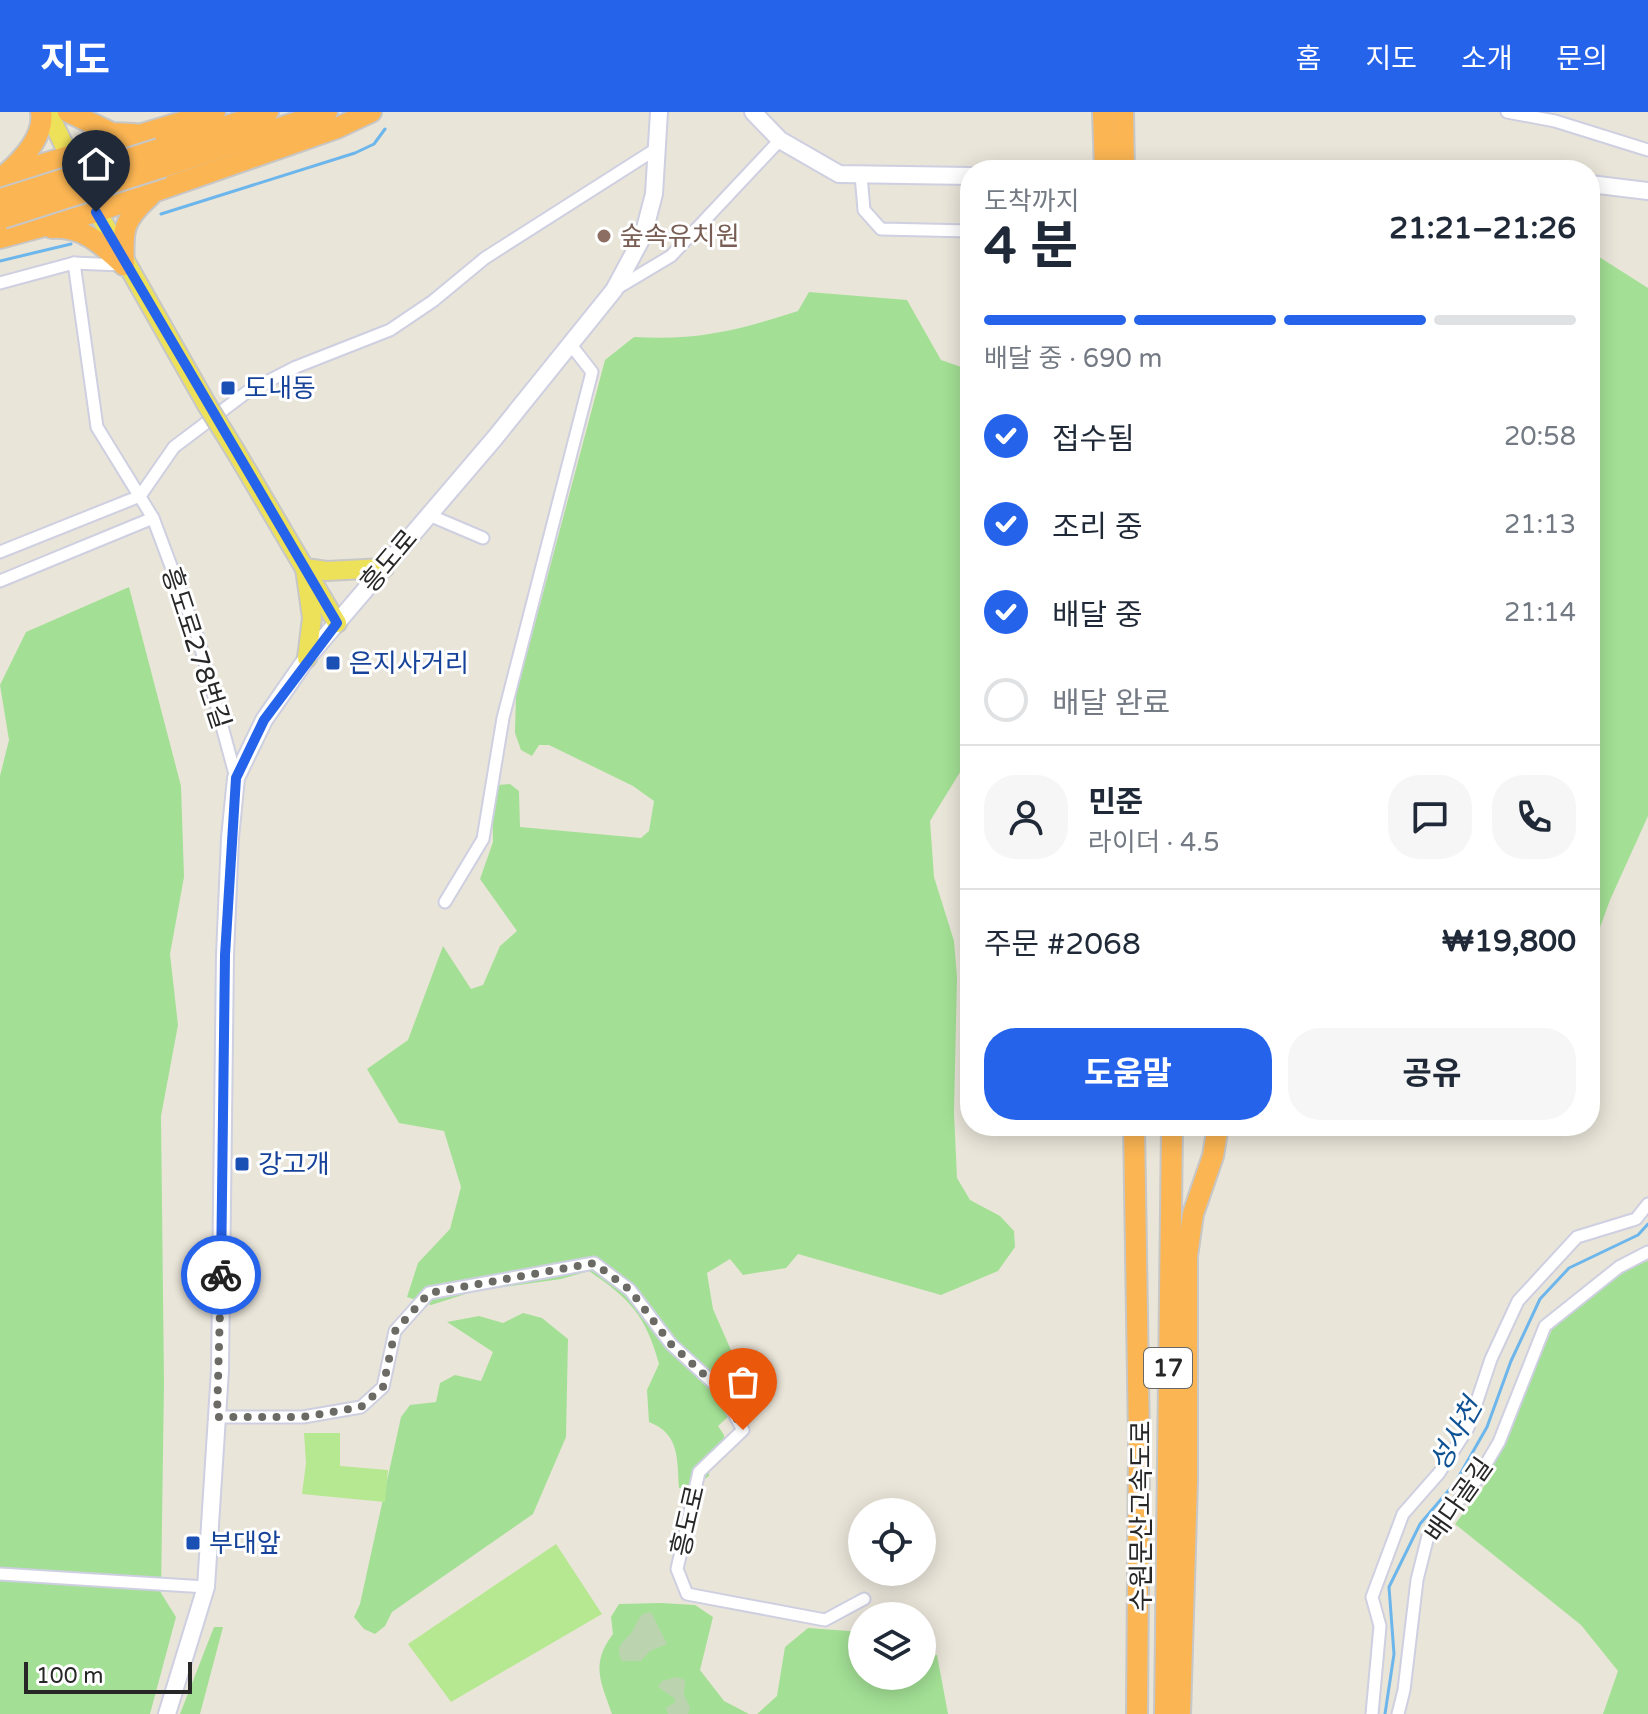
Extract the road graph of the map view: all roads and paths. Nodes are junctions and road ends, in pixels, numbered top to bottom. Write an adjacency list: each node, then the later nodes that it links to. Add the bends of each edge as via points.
1 (41, 112): 24 (highway, via 43,122 24,158)
2 (48, 112): 18 (main road)
3 (68, 112): 16 (highway)
4 (215, 112): 16 (highway)
5 (268, 112): 16 (highway)
6 (327, 112): 16 (highway)
7 (371, 112): 26 (highway)
8 (659, 112): 15 (street, 흥도로)
9 (753, 112): 14 (street)
10 (1103, 112): 19 (highway)
11 (1123, 112): 20 (highway)
12 (1134, 112): 21 (highway)
13 (1507, 112): 17 (street)
14 (780, 140): 22 (street, via 839,174); 35 (street, via 671,256)
15 (656, 149): 35 (street, 흥도로, via 654,194 643,236); 37 (street, via 485,258 390,330 247,392 174,447)
16 (156, 150): 18 (highway); 26 (highway, via 116,157 126,184); 29 (highway, bridge)
17 (1648, 150)
18 (70, 159): 24 (highway); 28 (main road)
19 (1105, 160)
20 (1124, 160)
21 (1135, 160)
22 (861, 175): 23 (street); 31 (street, via 864,210 881,229)
23 (960, 176)
24 (2, 177): 30 (highway, via 39,182 49,208)
25 (1600, 185): 27 (street)
26 (157, 190): 28 (highway); 33 (highway, via 130,213 122,235)
27 (1648, 191)
28 (96, 212): 30 (highway); 33 (main road)
29 (1, 215): 30 (highway)
30 (28, 230): 33 (highway, via 71,227 98,241)
31 (960, 231)
32 (74, 263): 33 (street); 34 (street); 37 (street, 흥도로278번길, via 97,427)
33 (124, 265): 42 (main road, bridge)
34 (0, 283)
35 (614, 290): 36 (street, 흥도로)
36 (571, 345): 38 (street, 흥도로); 48 (street, via 592,372 503,718 483,839)
37 (140, 496): 39 (street, 흥도로278번길); 41 (street)
38 (429, 515): 40 (street); 43 (street, 흥도로)
39 (153, 518): 44 (street); 47 (street, 흥도로278번길, via 199,641)
40 (483, 538)
41 (0, 552)
42 (305, 568): 43 (main road); 45 (main road); 46 (main road, via 312,618)
43 (384, 568): 45 (street, 흥도로)
44 (0, 581)
45 (337, 623): 46 (street, 흥도로)
46 (307, 658): 47 (street, 흥도로, via 264,720)
47 (236, 778): 54 (street, 흥도로, via 226,941)
48 (445, 902)
49 (1134, 1136): 60 (highway, 수원문산고속도로 / 17)
50 (1172, 1136): 58 (highway, 수원문산고속도로 / 17)
51 (1216, 1136): 58 (highway, via 1189,1232)
52 (1648, 1204): 63 (street, via 1636,1219 1577,1237 1518,1301 1468,1428 1403,1514 1372,1597 1380,1626)
53 (1648, 1252): 64 (street, 배다골길, via 1619,1267 1545,1326 1499,1442 1476,1481 1428,1536)
54 (217, 1417): 56 (street, 흥도로); 57 (street, 흥도로, via 303,1417 361,1407 383,1387 395,1331 429,1293 594,1263 630,1290 671,1344 721,1390 743,1430 699,1472 677,1569 687,1594 825,1620)
55 (0, 1574): 56 (street)
56 (206, 1587): 59 (street, 흥도로)
57 (864, 1599)
58 (1174, 1614): 61 (highway, 수원문산고속도로 / 17); 62 (highway)
59 (167, 1714)
60 (1137, 1714)
61 (1165, 1714)
62 (1180, 1714)
63 (1372, 1714)
64 (1398, 1714)

